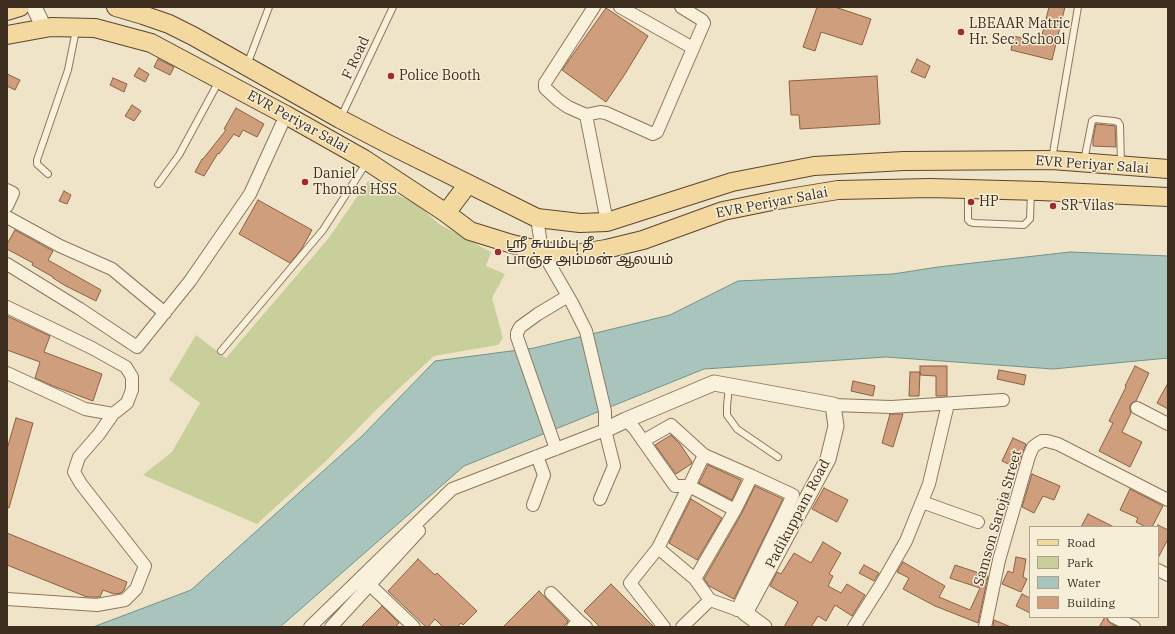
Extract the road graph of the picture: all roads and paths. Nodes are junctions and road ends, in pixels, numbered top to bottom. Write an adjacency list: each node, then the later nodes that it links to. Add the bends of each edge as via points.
1 (20, 7): 10 (main road)
2 (34, 7): 12 (street)
3 (116, 7): 15 (main road, EVR Periyar Salai, via 169,24)
4 (269, 7): 15 (lane)
5 (392, 7): 19 (lane, F Road)
6 (594, 7): 18 (street, via 544,86 563,104)
7 (620, 7): 14 (street)
8 (681, 7): 14 (street, via 704,22)
9 (1078, 7): 20 (lane)
10 (7, 10)
11 (76, 27): 12 (main road, EVR Periyar Salai); 16 (main road, EVR Periyar Salai, via 95,28 151,43); 25 (lane, via 68,70 36,160)
12 (44, 28): 13 (main road, EVR Periyar Salai)
13 (7, 35)
14 (693, 48): 18 (street, via 655,133 651,134 606,113)
15 (246, 66): 19 (main road, EVR Periyar Salai)
16 (220, 79): 17 (main road, EVR Periyar Salai); 26 (lane, via 179,155)
17 (286, 115): 21 (main road, EVR Periyar Salai); 41 (street, via 250,194 190,281)
18 (586, 115): 36 (street)
19 (340, 119): 27 (main road, EVR Periyar Salai)
20 (1052, 160): 22 (main road, EVR Periyar Salai); 36 (main road, EVR Periyar Salai, via 814,166 732,182)
21 (368, 161): 33 (main road, EVR Periyar Salai); 42 (lane, via 323,230)
22 (1083, 163): 23 (main road, EVR Periyar Salai); 23 (lane, via 1092,121 1114,121 1120,125)
23 (1120, 166): 24 (main road, EVR Periyar Salai)
24 (1168, 169)
25 (48, 174)
26 (158, 184)
27 (468, 184): 33 (main road); 35 (main road, EVR Periyar Salai)
28 (968, 189): 30 (main road, EVR Periyar Salai); 30 (lane, via 970,222 1024,225 1030,219); 37 (main road, EVR Periyar Salai, via 838,190 722,211 643,240 606,249 575,254)
29 (7, 190): 32 (street, via 13,193)
30 (1031, 190): 31 (main road, EVR Periyar Salai)
31 (1168, 197)
32 (7, 206)
33 (446, 213): 37 (main road, EVR Periyar Salai, via 470,231)
34 (7, 216): 41 (street, via 60,246 112,268)
35 (537, 218): 36 (main road, EVR Periyar Salai, via 580,223); 37 (street)
36 (607, 222)
37 (542, 251): 39 (street)
38 (7, 264): 41 (street, via 137,347)
39 (568, 296): 52 (street, via 586,331 605,411); 54 (street, via 520,327 517,337)
40 (7, 307): 49 (street, via 126,367 132,377 132,390 127,403)
41 (165, 312)
42 (221, 351)
43 (7, 373): 49 (street, via 85,410)
44 (729, 386): 47 (street); 50 (street, via 714,383); 57 (lane, via 727,415 737,429)
45 (1003, 400): 46 (street)
46 (948, 404): 47 (street, via 891,407); 63 (street, via 929,484)
47 (834, 405): 75 (street, Padikuppam Road, via 836,426 828,459)
48 (1137, 408): 51 (street)
49 (113, 414): 73 (street, via 79,457 74,472 145,566 136,589 125,600 97,605)
50 (626, 420): 52 (street); 53 (street)
51 (1168, 424)
52 (605, 430): 54 (street); 61 (street, via 614,466)
53 (643, 441): 55 (street, via 671,426); 59 (street, via 675,486)
54 (556, 449): 56 (street)
55 (704, 455): 58 (street); 59 (street)
56 (537, 456): 60 (street); 64 (street, via 544,475)
57 (778, 457)
58 (752, 476): 65 (street); 75 (street, via 793,495)
59 (689, 486): 65 (street); 67 (street)
60 (452, 489): 71 (street, via 419,531); 79 (street)
61 (600, 499)
62 (1168, 500): 85 (street, Samson Saroja Street, via 1058,444 1047,441 1037,444 1029,456 999,560)
63 (922, 502): 66 (street); 84 (street, via 904,545)
64 (533, 505)
65 (735, 510): 70 (street)
66 (978, 522)
67 (658, 548): 70 (street); 81 (street, via 630,583)
68 (1159, 570): 69 (street)
69 (1168, 575)
70 (695, 579): 74 (street)
71 (370, 585): 77 (street); 80 (street)
72 (551, 593): 78 (street)
73 (7, 599)
74 (710, 600): 75 (street); 82 (street)
75 (741, 611): 83 (street)
76 (1116, 618): 86 (street)
77 (335, 625)
78 (579, 625)
79 (310, 627)
80 (414, 627)
81 (664, 627)
82 (682, 627)
83 (764, 627)
84 (854, 627)
85 (985, 627)
86 (1134, 627)

